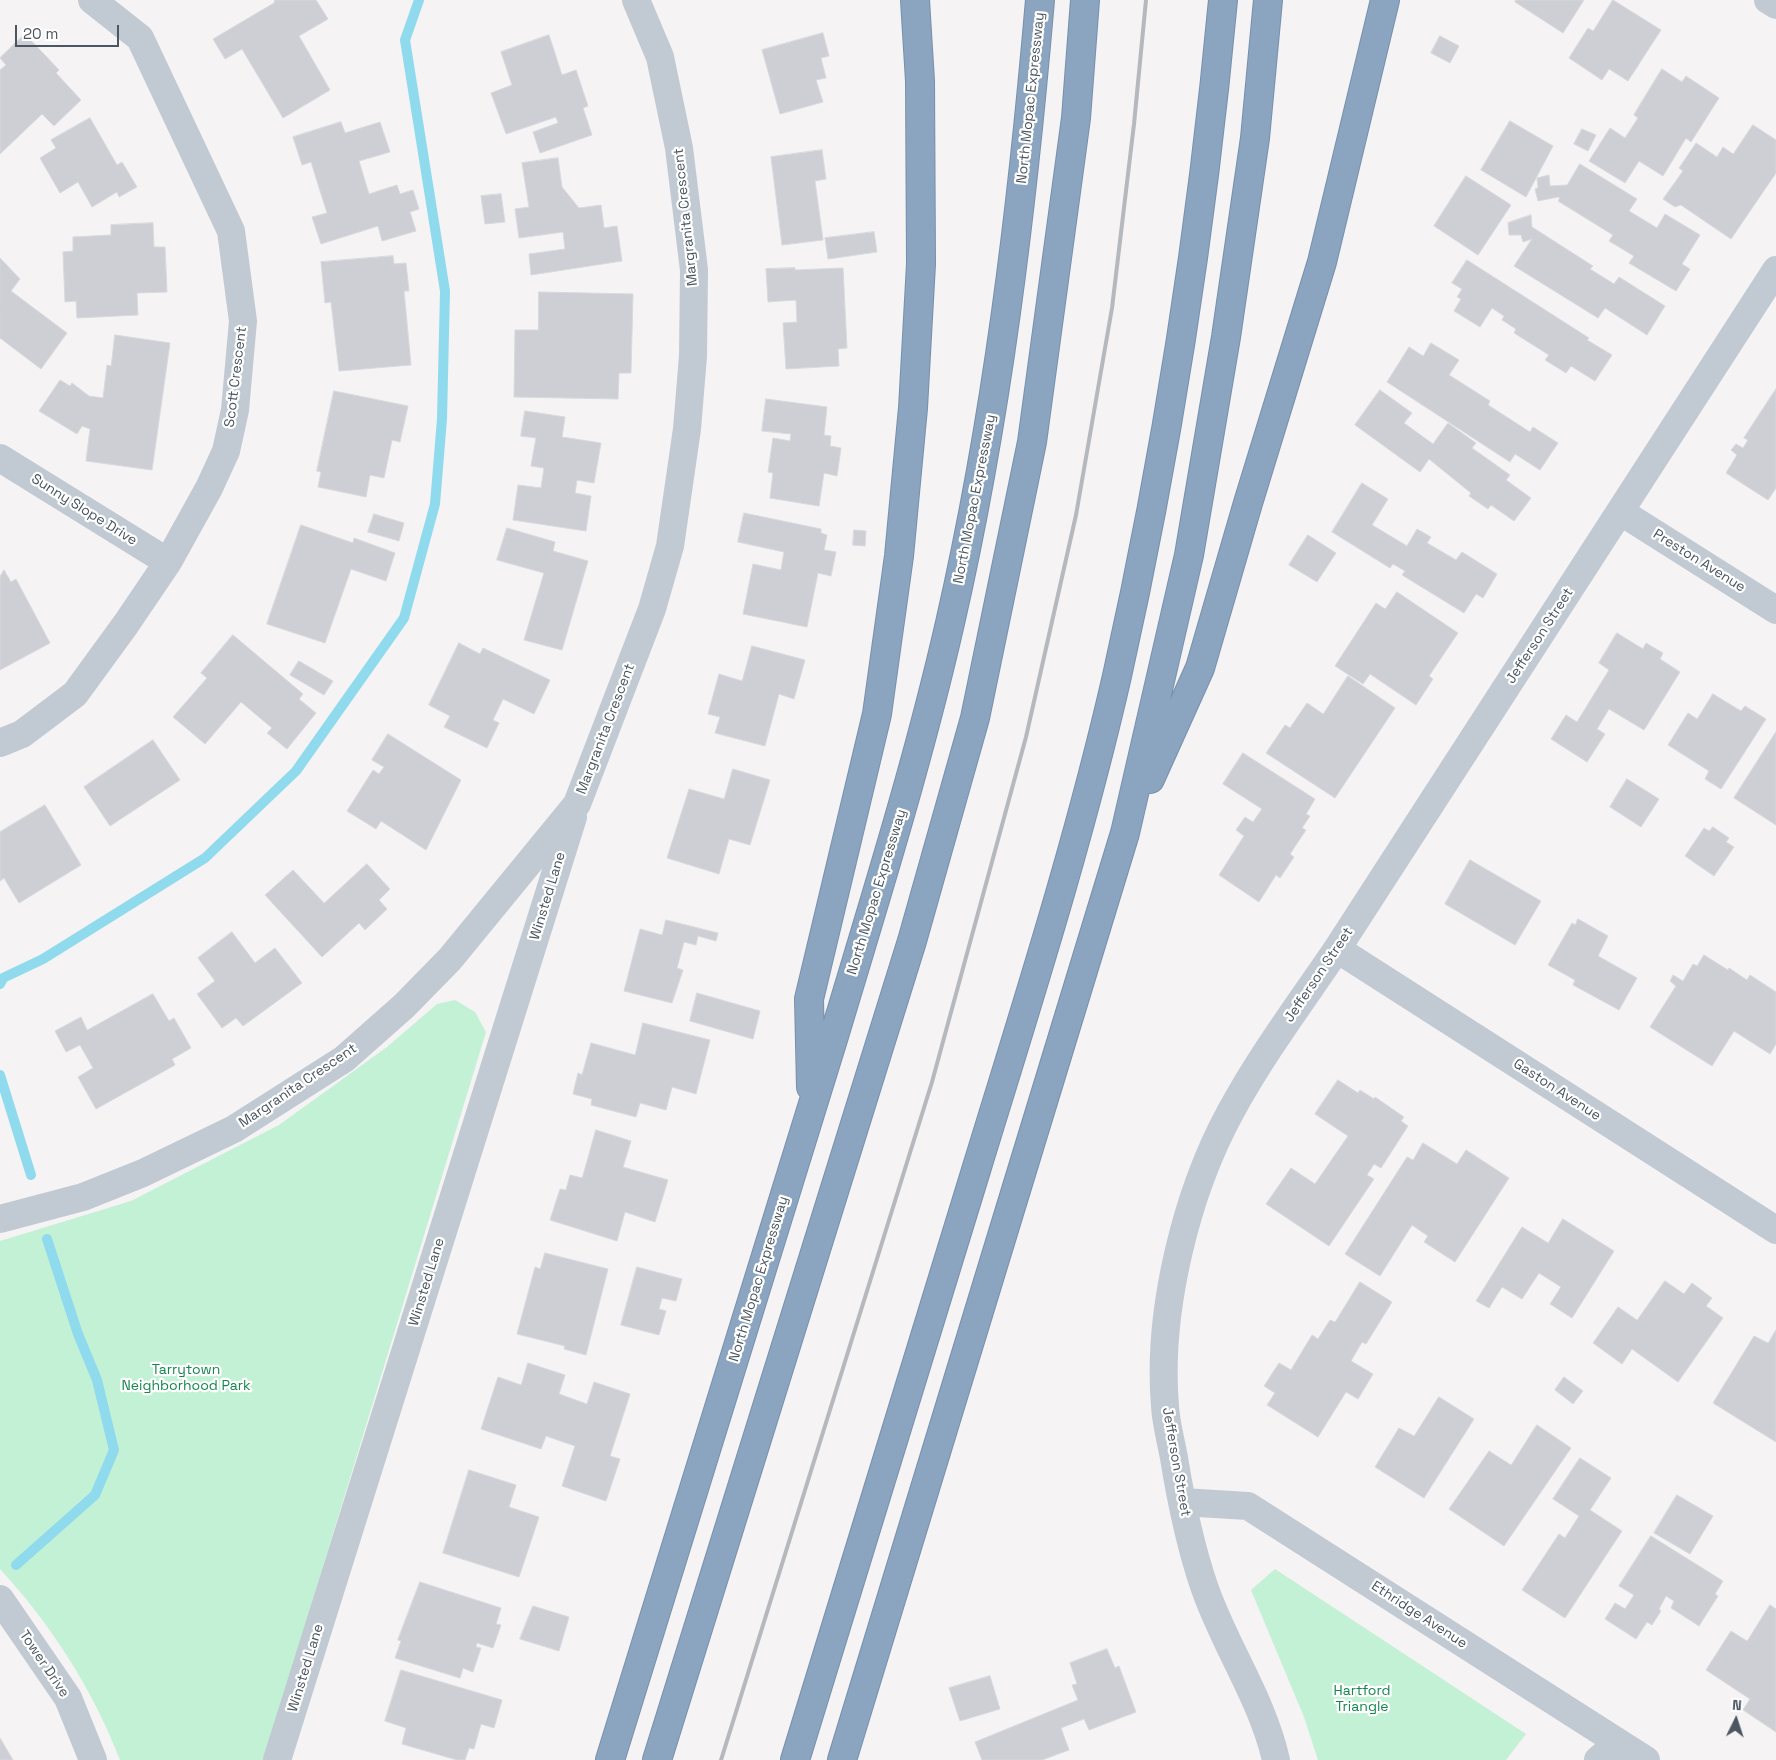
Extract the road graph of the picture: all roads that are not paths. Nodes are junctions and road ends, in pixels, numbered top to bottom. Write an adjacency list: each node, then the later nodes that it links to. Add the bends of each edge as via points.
1 (92, 0): 14 (street, Scott Crescent, via 140,38 231,231 243,321 235,410 226,450)
2 (636, 0): 17 (street, Margranita Crescent, via 660,57 679,148 694,270 694,356 670,546 652,609)
3 (915, 0): 20 (highway, via 920,81 922,264 913,408 899,556 877,714 809,999)
4 (1040, 0): 20 (highway, North Mopac Expressway, via 1011,289 989,435 921,744)
5 (1085, 0): 29 (highway, via 1075,127 1032,442 975,718 912,941)
6 (1223, 0): 30 (highway, via 1192,271 1166,431 1116,679 1063,888)
7 (1268, 0): 18 (highway, via 1255,138 1191,545)
8 (1385, 0): 18 (highway, via 1322,262 1200,668)
9 (1768, 0): 10 (street)
10 (1776, 5)
11 (1776, 270): 13 (street, Jefferson Street)
12 (0, 458): 14 (street, Sunny Slope Drive)
13 (1621, 512): 15 (street, Preston Avenue); 19 (street, Jefferson Street)
14 (168, 562): 16 (street, Scott Crescent, via 75,694 22,734)
15 (1776, 610)
16 (0, 743)
17 (577, 804): 21 (street, Margranita Crescent, via 450,959 404,1006 344,1059 234,1129 143,1173 83,1198); 27 (street, Winsted Lane)
18 (1125, 832): 31 (highway)
19 (1337, 950): 22 (street, Gaston Avenue); 23 (street, Jefferson Street, via 1274,1041 1231,1111 1197,1186 1175,1266 1165,1334 1165,1406)
20 (812, 1111): 28 (highway, North Mopac Expressway)
21 (0, 1219)
22 (1776, 1230)
23 (1182, 1502): 25 (street, Ethridge Avenue, via 1248,1506); 32 (street, Jefferson Street, via 1204,1587 1254,1697)
24 (0, 1599): 26 (street, Tower Drive, via 68,1698)
25 (1608, 1751): 33 (street, Ethridge Avenue)
26 (92, 1760)
27 (277, 1760)
28 (610, 1760)
29 (657, 1760)
30 (794, 1760)
31 (842, 1760)
32 (1276, 1760)
33 (1646, 1760)

